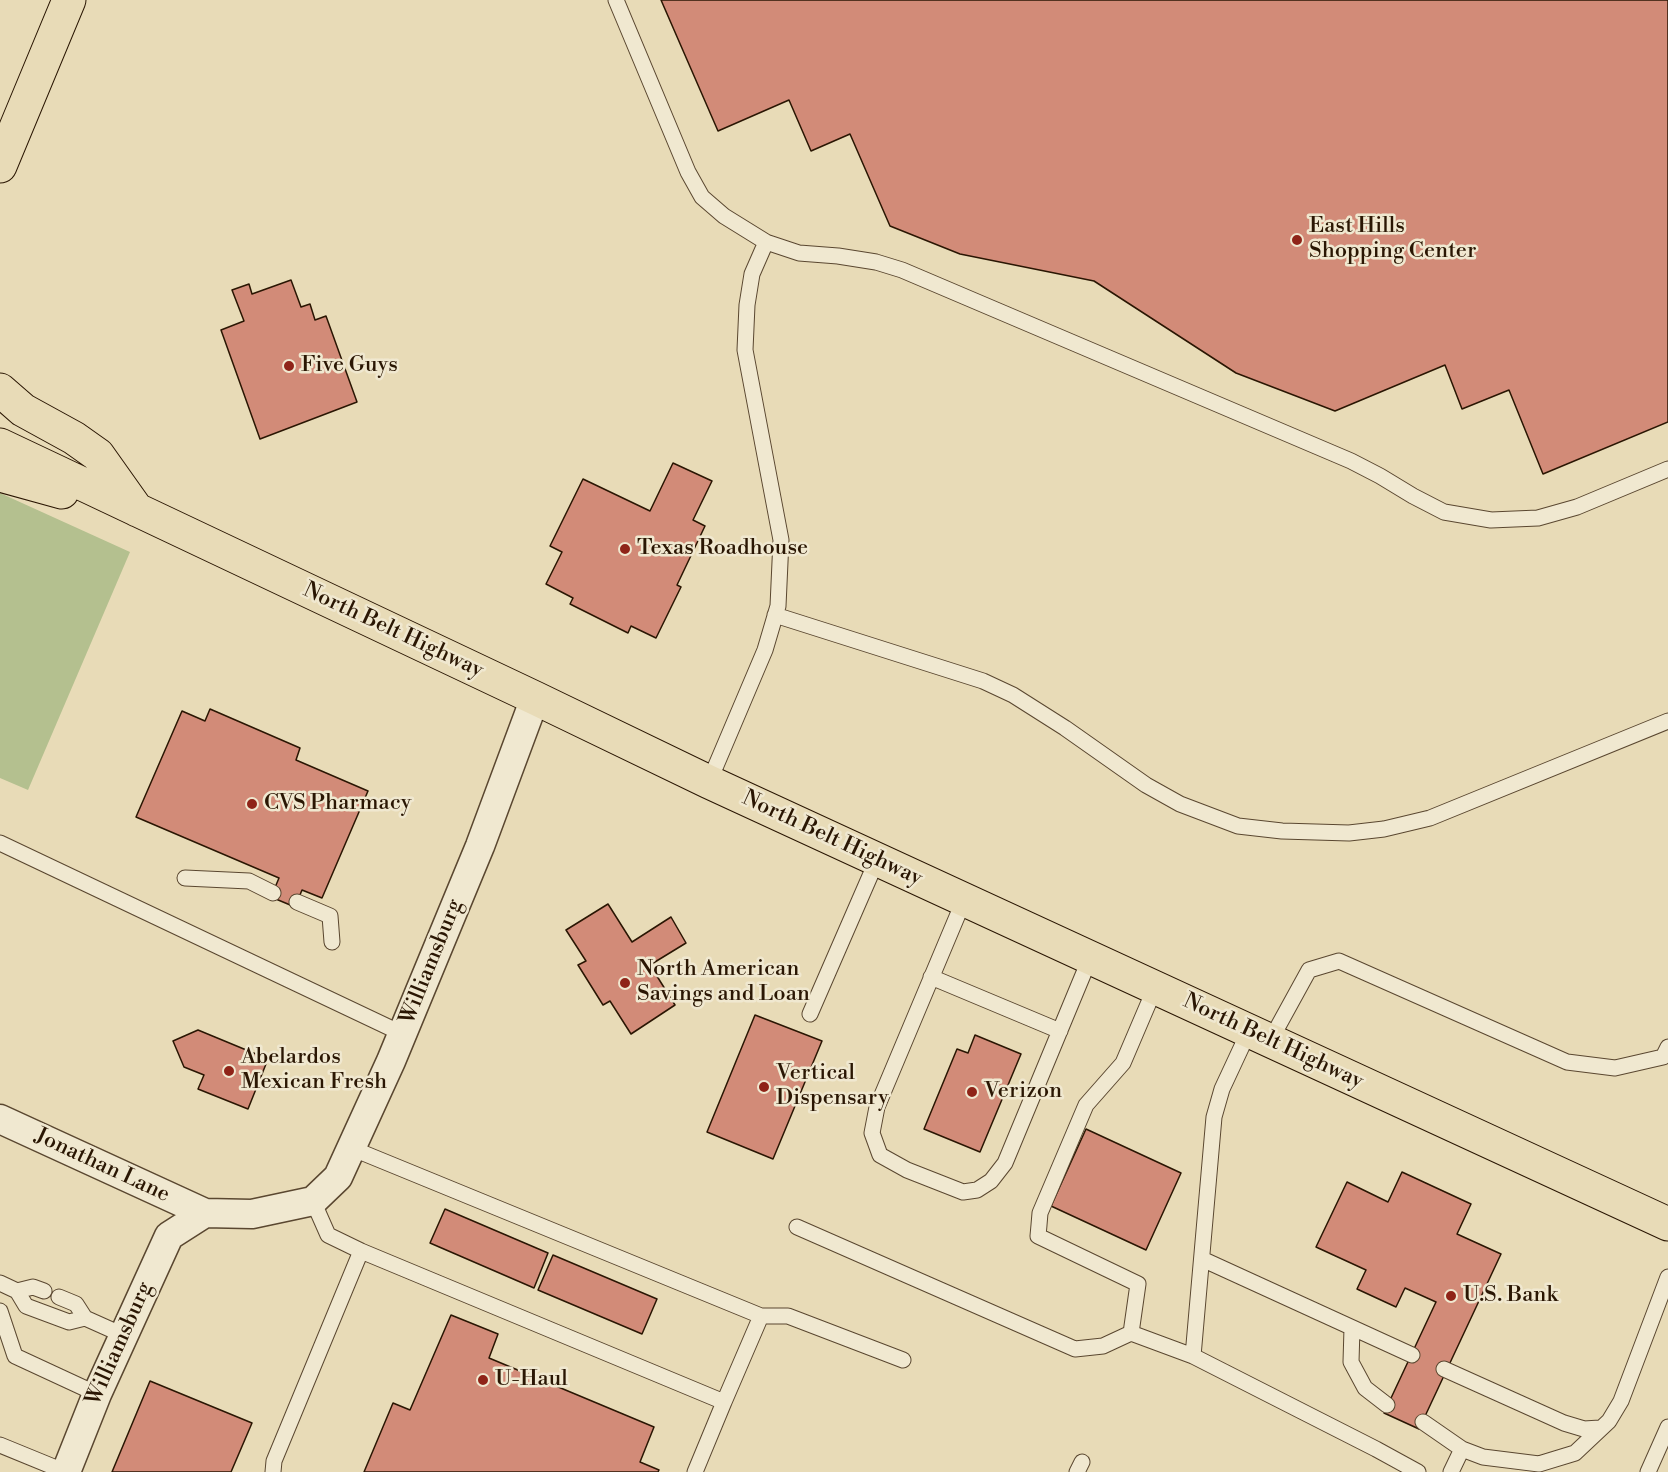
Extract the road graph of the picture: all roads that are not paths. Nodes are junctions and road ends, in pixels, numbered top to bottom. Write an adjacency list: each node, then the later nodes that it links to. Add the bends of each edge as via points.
1 (69, 0): 3 (main road)
2 (616, 0): 6 (lane, via 702,197)
3 (29, 97): 4 (main road); 5 (main road)
4 (0, 123)
5 (0, 166)
6 (766, 242): 9 (lane, via 799,253 876,262 902,270 1351,461 1443,512 1491,520 1538,518 1577,507); 12 (lane, via 752,274 745,350 782,540)
7 (0, 390): 11 (main road, via 23,410 98,455)
8 (0, 446): 11 (main road, North Belt Highway)
9 (1668, 469)
10 (0, 476): 11 (main road)
11 (138, 512): 13 (main road, North Belt Highway)
12 (775, 615): 14 (lane, via 983,681 1065,728 1146,785 1180,804 1238,826 1349,833 1430,818); 15 (lane, via 765,650)
13 (535, 698): 15 (main road, North Belt Highway); 28 (street, Williamsburg)
14 (1668, 721)
15 (709, 782): 17 (main road, North Belt Highway)
16 (0, 843): 28 (lane)
17 (877, 860): 20 (main road, North Belt Highway); 26 (lane)
18 (185, 878): 19 (lane, via 249,881)
19 (273, 892)
20 (964, 900): 23 (main road, North Belt Highway); 24 (lane)
21 (297, 902): 22 (lane, via 330,916)
22 (332, 942)
23 (1090, 958): 25 (main road, North Belt Highway); 27 (lane)
24 (932, 977): 27 (lane); 27 (lane, via 877,1107 872,1133 880,1155 907,1170 963,1192 977,1190 991,1181 1005,1163)
25 (1155, 988): 29 (main road, North Belt Highway); 48 (lane, via 1123,1063 1086,1106 1040,1214 1038,1236 1138,1284)
26 (810, 1014)
27 (1060, 1031)
28 (403, 1034): 32 (street, Williamsburg)
29 (1259, 1036): 30 (lane, via 1309,970 1339,961 1567,1062 1616,1068 1663,1057); 35 (main road, North Belt Highway); 38 (lane, via 1222,1089 1214,1117)
30 (1668, 1047)
31 (0, 1119): 34 (street, Jonathan Lane)
32 (351, 1148): 33 (street, Williamsburg, via 338,1177); 45 (lane)
33 (313, 1201): 34 (street, via 252,1214); 37 (lane, via 328,1235)
34 (205, 1213): 49 (street, Williamsburg, via 169,1236)
35 (1668, 1224)
36 (797, 1227): 48 (lane, via 1075,1348 1102,1346)
37 (361, 1251): 55 (lane); 63 (lane, via 274,1461)
38 (1202, 1259): 47 (lane); 51 (lane)
39 (1668, 1277): 59 (lane, via 1621,1401)
40 (0, 1283): 41 (lane)
41 (17, 1291): 42 (lane, via 33,1287); 46 (lane, via 26,1306 69,1322)
42 (44, 1291)
43 (59, 1297): 46 (lane, via 76,1304)
44 (0, 1311): 54 (lane, via 15,1356)
45 (760, 1316): 52 (lane, via 788,1316); 55 (lane)
46 (85, 1318): 49 (lane)
47 (1352, 1328): 50 (lane); 56 (lane, via 1351,1362 1365,1388)
48 (1131, 1333): 51 (lane)
49 (123, 1335): 54 (street, Williamsburg)
50 (1412, 1355)
51 (1193, 1356): 65 (lane)
52 (903, 1360)
53 (1444, 1369): 59 (lane, via 1564,1423 1584,1429)
54 (97, 1394): 62 (street, Williamsburg)
55 (724, 1402): 64 (lane)
56 (1388, 1405)
57 (1423, 1422): 61 (lane)
58 (1668, 1427): 67 (lane)
59 (1600, 1428): 61 (lane, via 1575,1453 1539,1464 1483,1457)
60 (0, 1445): 62 (lane)
61 (1462, 1449): 66 (lane)
62 (66, 1472)
63 (273, 1472)
64 (695, 1472)
65 (1418, 1472)
66 (1451, 1472)
67 (1648, 1472)

